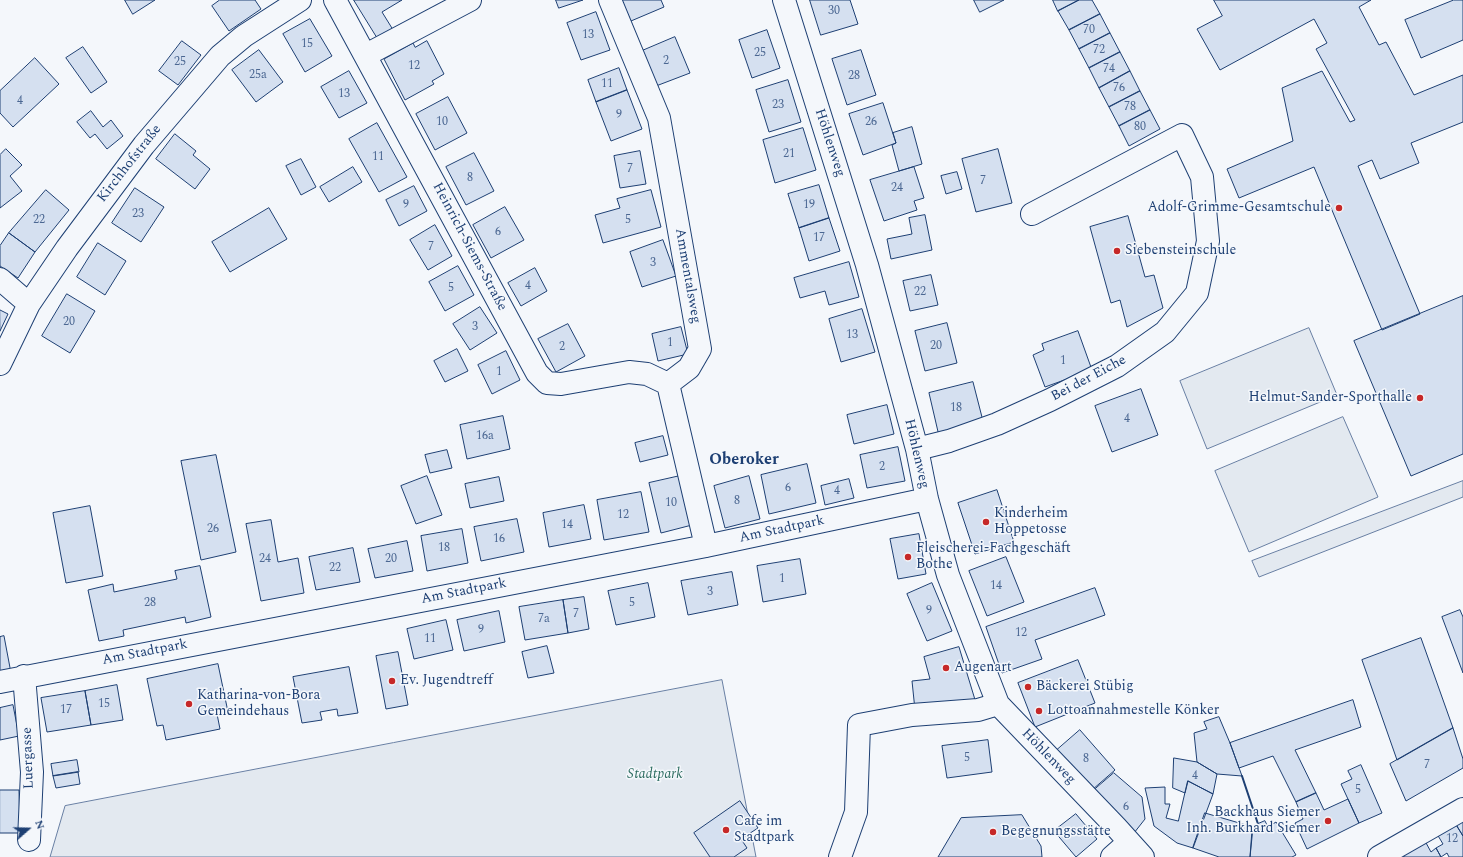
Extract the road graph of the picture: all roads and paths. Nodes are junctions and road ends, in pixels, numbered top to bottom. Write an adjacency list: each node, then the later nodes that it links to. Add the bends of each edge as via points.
1 (300, 0): 9 (street, Kirchhofstraße, via 244,36 199,78 144,145 67,248)
2 (335, 0): 6 (street, Heinrich-Siems-Straße)
3 (470, 0): 6 (street)
4 (610, 0): 11 (street, Ammentalsweg, via 659,118 700,349 689,368)
5 (784, 0): 12 (street, Höhlenweg, via 868,265)
6 (366, 55): 11 (street, Heinrich-Siems-Straße, via 537,373 547,383 561,384 629,372 647,374)
7 (1032, 214): 12 (street, Bei der Eiche, via 1182,135 1202,177 1208,241 1197,293 1165,332 1117,366 997,424 949,441)
8 (0, 279): 9 (street)
9 (29, 304): 10 (street, Kirchhofstraße)
10 (0, 364)
11 (668, 384): 14 (street)
12 (916, 449): 13 (street, Höhlenweg)
13 (926, 499): 14 (street, Am Stadtpark); 17 (street, Höhlenweg, via 948,576)
14 (706, 546): 15 (street, Am Stadtpark)
15 (24, 676): 16 (street, Am Stadtpark); 19 (street, Luergasse, via 32,772)
16 (0, 682)
17 (998, 704): 20 (street, Höhlenweg); 21 (street, via 978,710 912,715 859,725 856,812)
18 (1463, 809): 23 (street)
19 (29, 840)
20 (1136, 849): 22 (street)
21 (840, 857)
22 (1112, 857)
23 (1379, 857)

